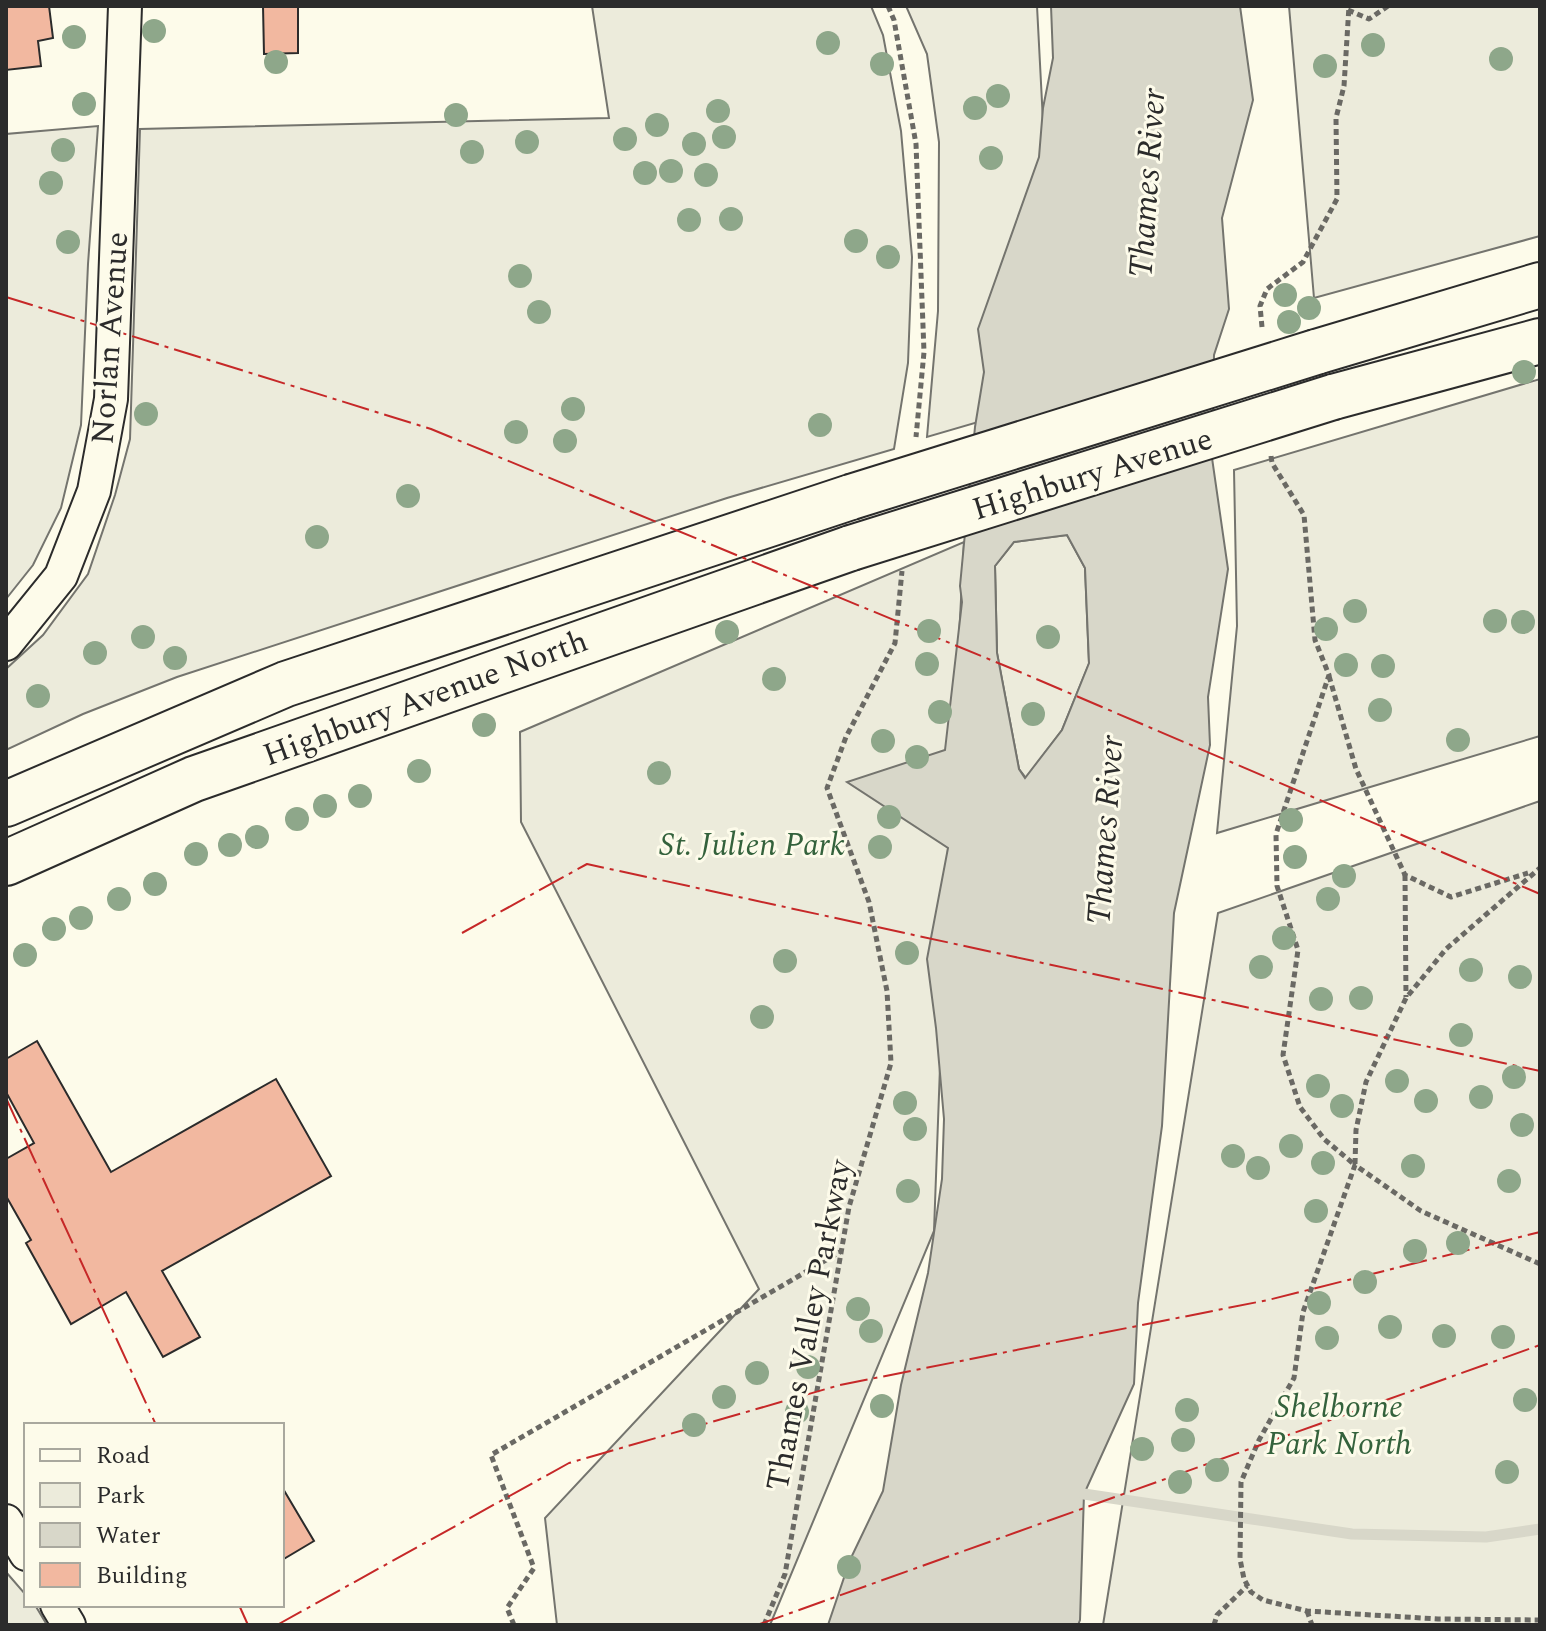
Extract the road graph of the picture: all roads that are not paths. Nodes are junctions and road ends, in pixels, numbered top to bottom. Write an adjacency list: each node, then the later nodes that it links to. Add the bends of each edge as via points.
1 (125, 6): 6 (street, Norlan Avenue, via 111,399 97,476 61,576)
2 (1540, 285): 4 (highway, Highbury Avenue, bridge)
3 (1540, 341): 5 (highway, Highbury Avenue, bridge, via 1333,397)
4 (851, 497): 7 (highway, Highbury Avenue North, via 286,684)
5 (851, 548): 8 (highway, Highbury Avenue North, via 194,779)
6 (6, 644)
7 (6, 804)
8 (6, 863)
9 (6, 1521): 10 (street)
10 (24, 1551)
11 (58, 1607): 12 (street)
12 (69, 1625)

